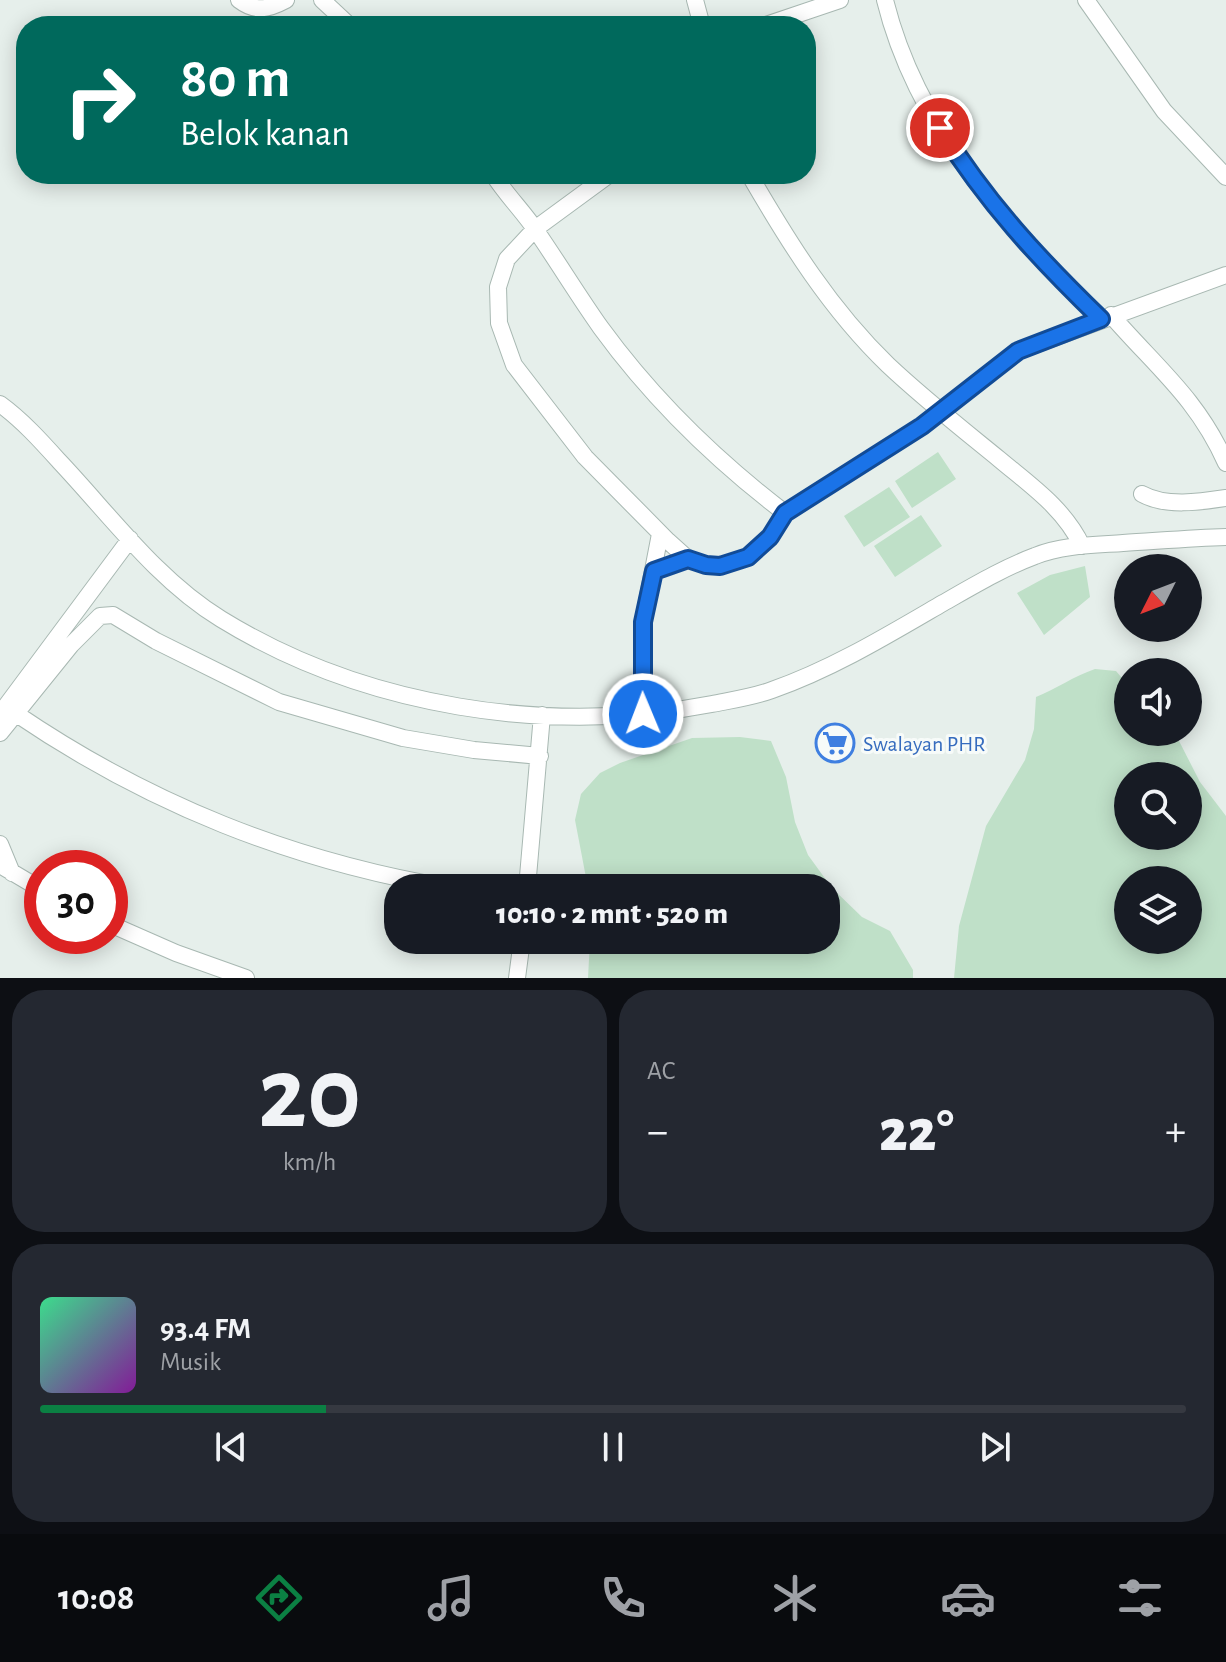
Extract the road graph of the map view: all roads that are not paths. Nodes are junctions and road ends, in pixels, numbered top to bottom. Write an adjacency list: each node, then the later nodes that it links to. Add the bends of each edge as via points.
1 (239, 0): 2 (street, via 262,10)
2 (286, 0)
3 (322, 0): 7 (street)
4 (840, 0): 8 (street)
5 (885, 0): 15 (street, via 914,86 953,149 1029,248)
6 (1086, 0): 9 (street, via 1164,111)
7 (339, 16)
8 (793, 16)
9 (1226, 177)
10 (501, 184): 13 (street)
11 (596, 184): 13 (street)
12 (755, 184): 17 (street, via 838,313)
13 (535, 229): 21 (street, via 641,376 745,483); 22 (street, via 507,259 498,287 499,323 514,365 585,457)
14 (1226, 275): 15 (street)
15 (1106, 317): 17 (street, via 1018,351); 18 (street, via 1181,389)
16 (0, 404): 24 (street)
17 (940, 412): 21 (street); 25 (street, via 1052,503)
18 (1226, 463)
19 (1142, 494): 20 (street, via 1154,500)
20 (1226, 498)
21 (785, 513): 26 (street, via 748,557 720,566)
22 (660, 534): 26 (street); 27 (street)
23 (1226, 537): 25 (street)
24 (130, 539): 28 (street); 30 (street, via 219,618 280,652 412,697)
25 (1082, 546): 29 (street, via 1013,565 875,642 772,690)
26 (688, 559): 27 (street)
27 (654, 571): 29 (street, via 643,622)
28 (8, 713): 31 (street); 32 (street, via 100,616 113,615 279,702 403,738); 35 (street, via 97,766 226,827)
29 (643, 714): 30 (street)
30 (542, 715): 32 (street)
31 (0, 733)
32 (540, 756): 36 (street)
33 (0, 844): 34 (street)
34 (6, 869): 37 (street)
35 (384, 874)
36 (528, 874)
37 (24, 880)
38 (128, 932): 40 (street)
39 (520, 954): 41 (street)
40 (246, 978)
41 (517, 978)

